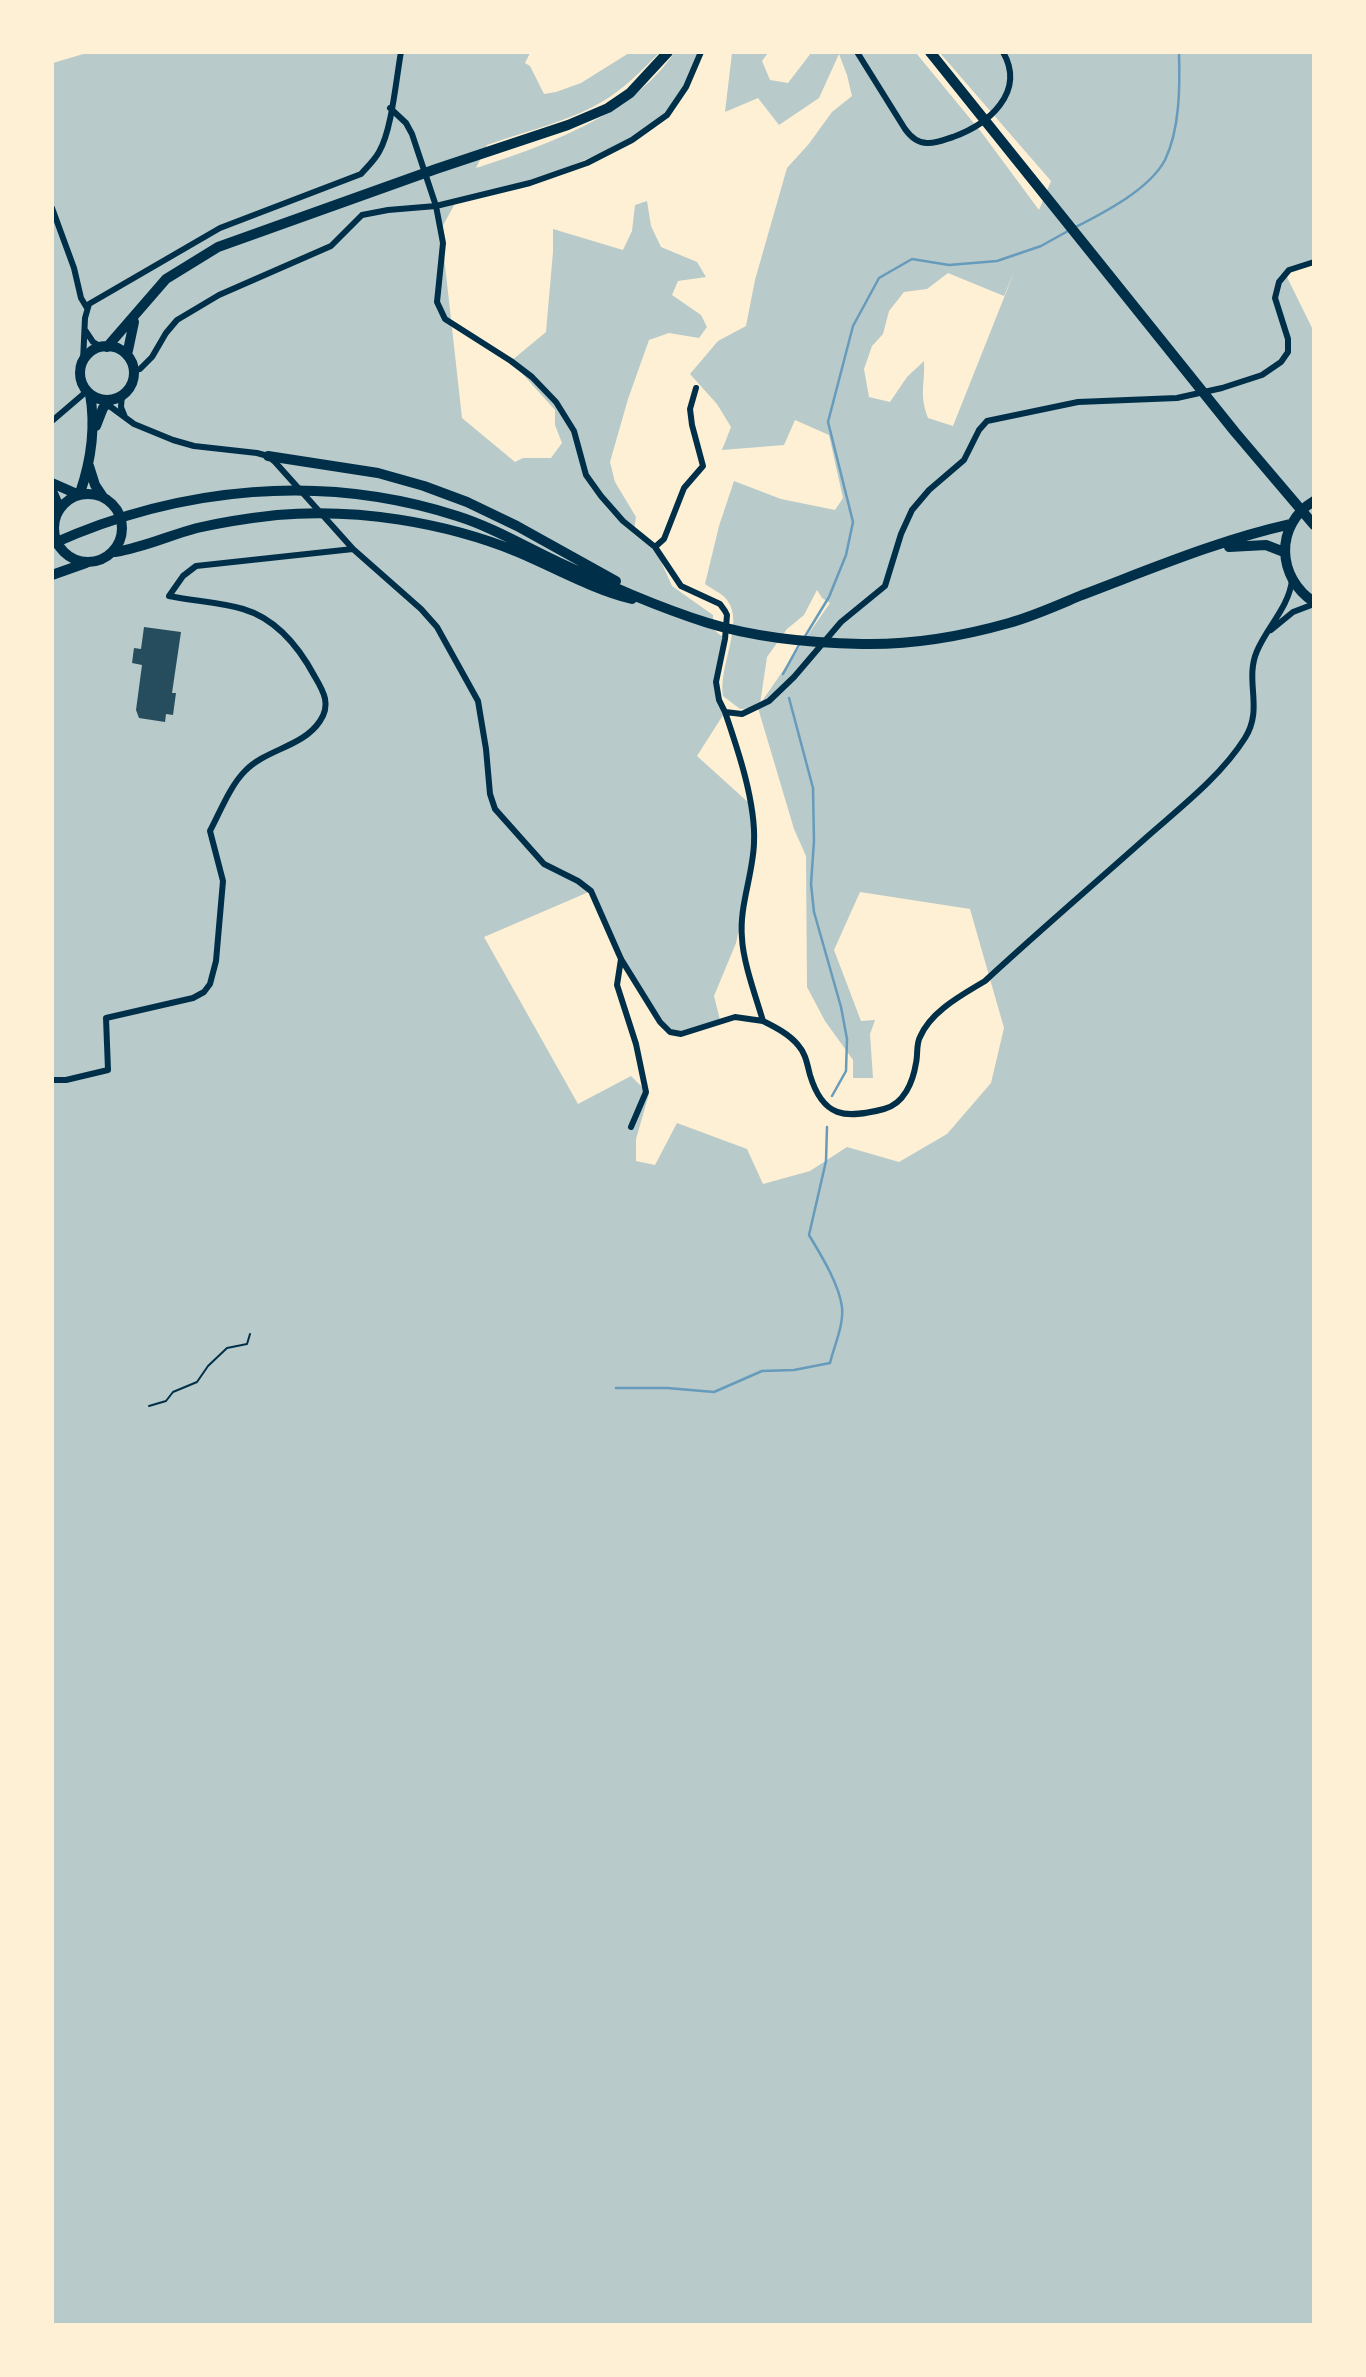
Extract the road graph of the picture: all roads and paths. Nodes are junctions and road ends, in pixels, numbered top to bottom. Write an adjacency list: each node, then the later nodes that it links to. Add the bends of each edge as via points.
1 (401, 52): 7 (street)
2 (668, 52): 11 (main road, via 630,93 608,108 218,247 166,279)
3 (701, 52): 8 (street, via 667,115 632,140 587,163 530,183)
4 (857, 52): 6 (street, via 911,137 927,143 965,132 995,112 1005,98 1012,70)
5 (930, 52): 33 (main road)
6 (1003, 52)
7 (390, 108): 8 (street, via 412,134); 12 (street, via 380,150 360,174 220,229)
8 (436, 206): 17 (street, via 362,215 331,246 219,295 177,320 152,357); 35 (street, via 443,243 438,302 445,319 511,361 556,402 574,431 586,475 600,496)
9 (52, 208): 12 (street)
10 (1314, 262): 46 (street, via 1289,270 1279,282 1275,298 1288,352 1262,375 1177,398 1078,402 987,421 964,460 912,510 885,586 841,622 769,701 742,714)
11 (142, 306): 14 (main road); 15 (main road, via 130,331)
12 (87, 308): 13 (street)
13 (85, 328): 14 (street, via 93,342); 16 (street)
14 (104, 347): 15 (main road); 16 (main road)
15 (127, 355): 17 (main road)
16 (83, 361): 20 (main road, via 80,377)
17 (134, 371): 19 (main road)
18 (696, 388): 35 (street, via 690,409 703,466 684,488 664,539)
19 (122, 396): 20 (main road); 21 (street)
20 (99, 398): 21 (street); 22 (street); 23 (main road); 23 (main road)
21 (126, 419): 24 (street, via 194,446)
22 (52, 421)
23 (93, 437): 25 (main road)
24 (268, 456): 36 (street); 44 (main road, via 378,473 456,498 517,526)
25 (89, 465): 28 (main road); 29 (main road)
26 (52, 483): 28 (main road)
27 (52, 491): 31 (main road)
28 (79, 494): 29 (main road, via 96,494); 31 (main road, via 67,500)
29 (106, 500): 38 (main road, via 120,516)
30 (1314, 501): 32 (main road)
31 (57, 514): 40 (main road, via 57,540 62,550)
32 (1291, 524): 37 (main road); 39 (main road)
33 (1314, 525)
34 (52, 544): 44 (main road, via 129,515 193,499 266,489 350,493 460,517)
35 (655, 547): 46 (street, via 681,586 720,604 727,615 716,682)
36 (353, 550): 47 (street, via 437,626 478,701 495,809 544,864 591,891); 49 (street, via 196,566 169,596 242,609 276,627 303,656 327,705 308,735 244,771 210,831 223,881 210,984 193,998 106,1018 108,1070)
37 (1198, 551): 39 (main road, via 1256,544); 44 (main road, via 1011,623 937,639 865,644 764,636 710,624)
38 (115, 552): 40 (main road, via 102,561); 44 (main road, via 198,528 278,515 370,516 469,536 613,594)
39 (1284, 552): 42 (main road)
40 (86, 563): 41 (main road)
41 (52, 575)
42 (1292, 580): 43 (main road); 45 (street, via 1291,593)
43 (1314, 603): 45 (street, via 1287,616)
44 (656, 604)
45 (1265, 636): 48 (street, via 1251,669 1255,709 1245,738 1174,813 985,981 931,1021 919,1037 916,1066 901,1102 862,1115 845,1115 828,1107 816,1095 798,1045)
46 (725, 712): 48 (street, via 742,763 754,826 741,940)
47 (621, 959): 48 (street, via 670,1031 681,1034 735,1017); 50 (street, via 617,985 646,1092)
48 (763, 1021)
49 (52, 1080)
50 (631, 1127)
51 (250, 1334): 52 (path, via 247,1344 227,1348 197,1382)
52 (149, 1406)

